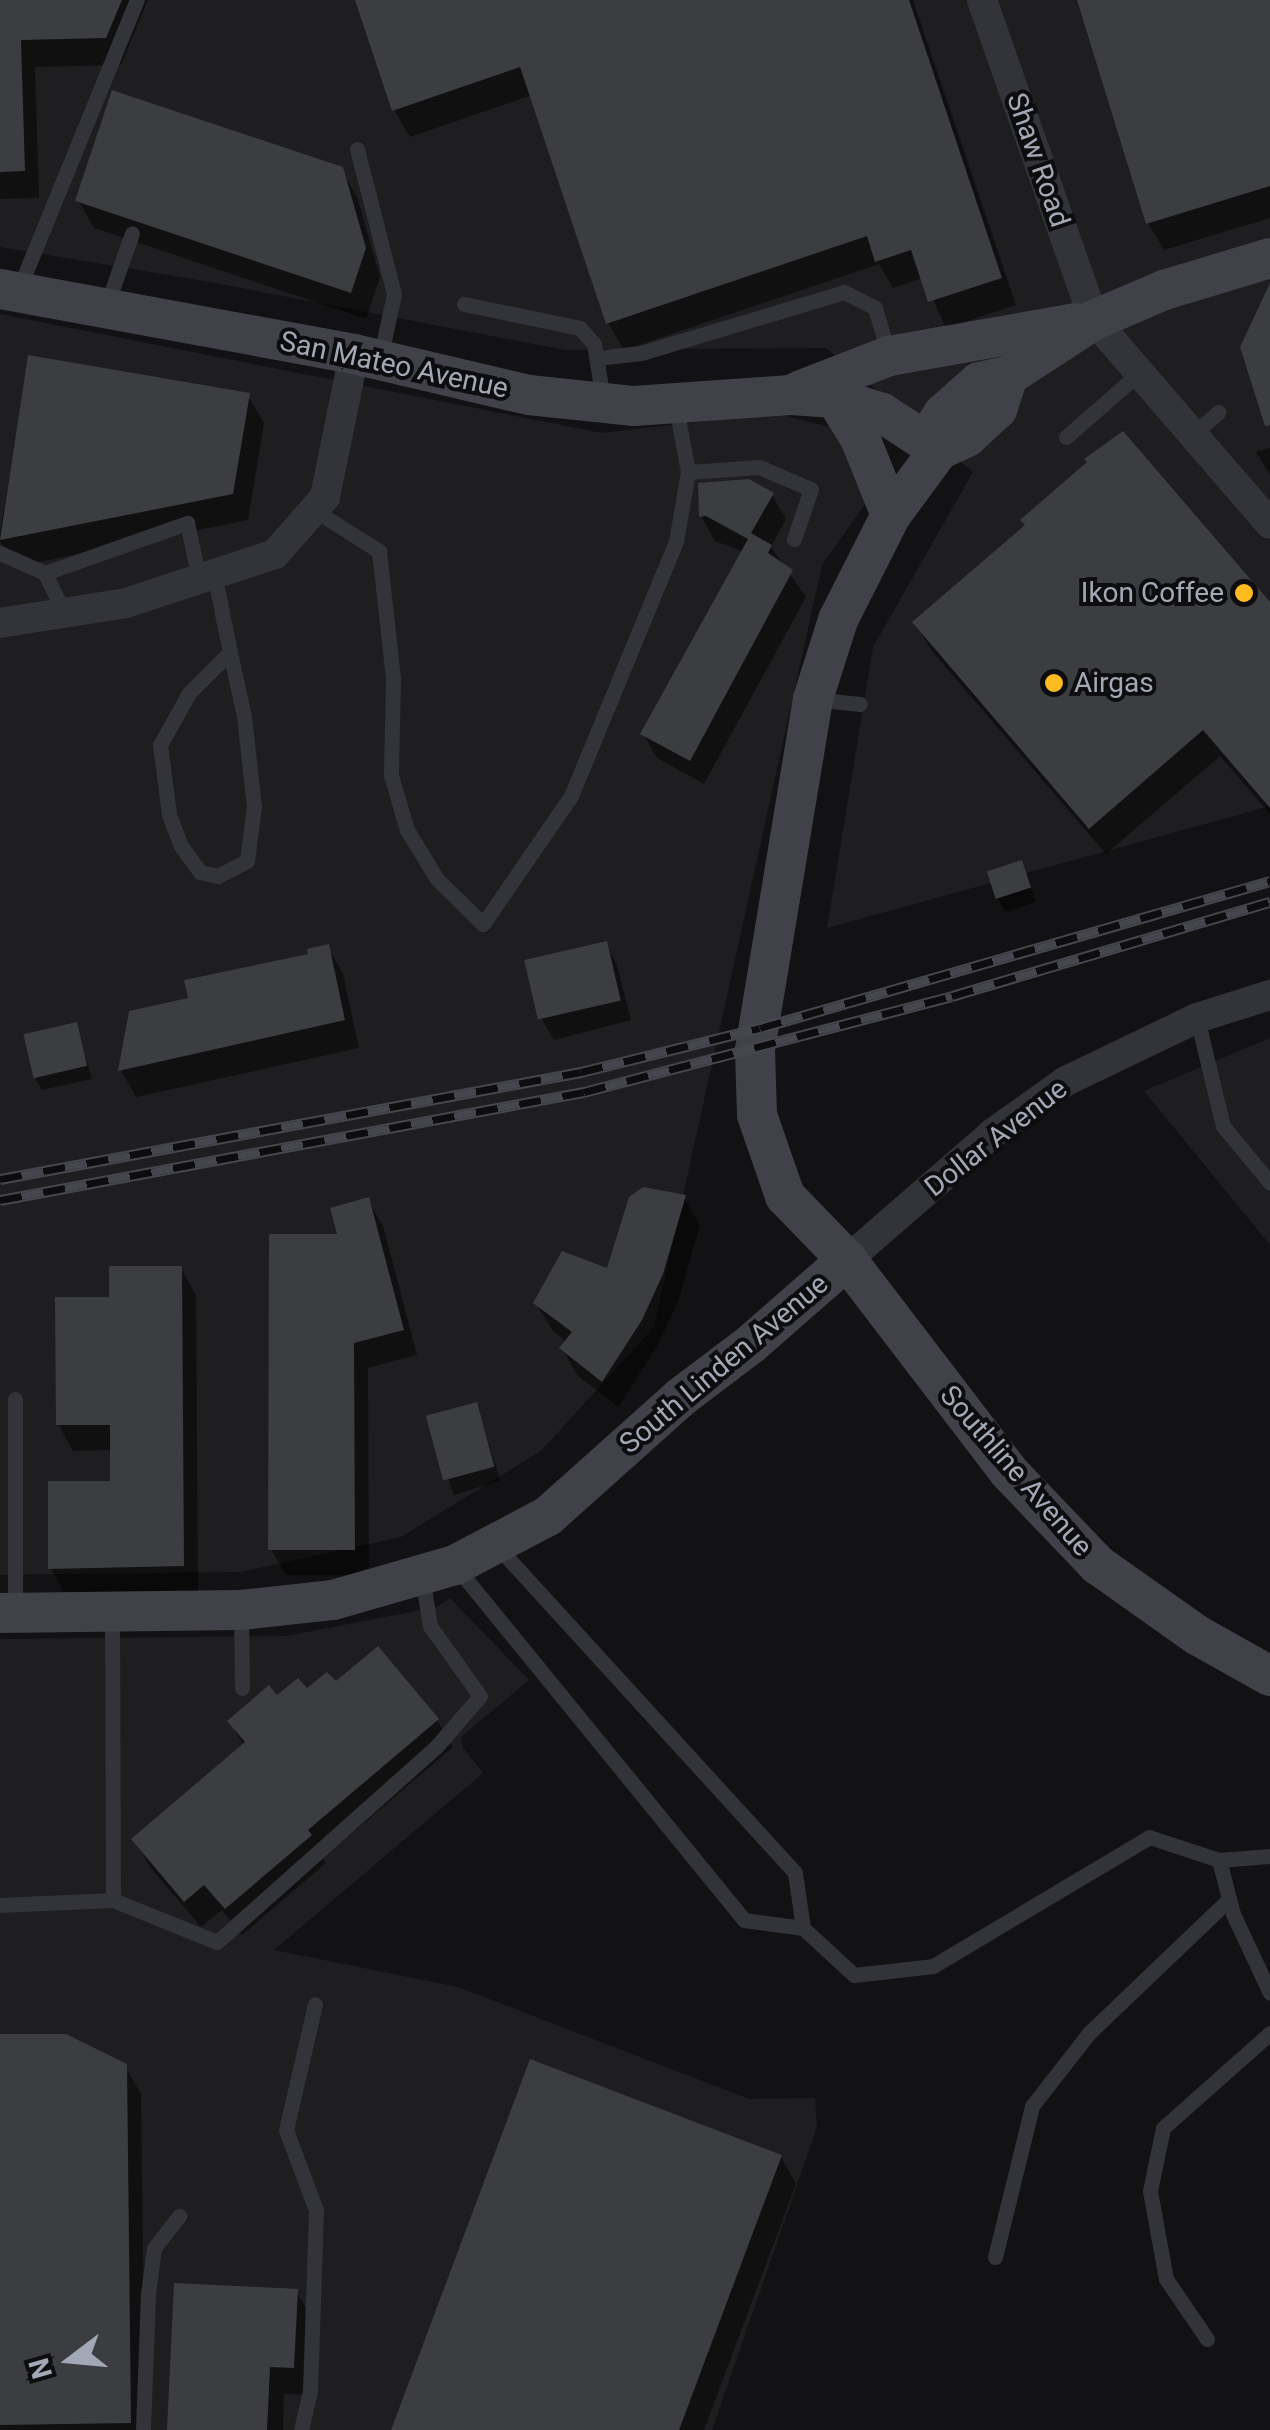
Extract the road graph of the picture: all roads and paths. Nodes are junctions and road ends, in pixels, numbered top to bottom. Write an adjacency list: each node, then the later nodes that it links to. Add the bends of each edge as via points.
1 (136, 0): 6 (lane)
2 (982, 0): 9 (street, Shaw Road)
3 (356, 149): 11 (lane, via 394,294)
4 (132, 233): 8 (lane)
5 (1270, 258): 9 (main road, San Mateo Avenue, via 1164,290)
6 (9, 290): 8 (main road, San Mateo Avenue)
7 (464, 304): 12 (lane, via 580,328)
8 (106, 307): 11 (main road, San Mateo Avenue)
9 (1094, 320): 10 (main road, San Mateo Avenue); 13 (street); 21 (main road, San Mateo Avenue, via 1008,376 997,409 967,437)
10 (890, 356): 12 (lane, via 875,308 844,292 641,354); 14 (main road, San Mateo Avenue)
11 (367, 357): 16 (main road, San Mateo Avenue, via 529,395); 23 (street, via 325,497)
12 (596, 358): 16 (lane)
13 (1139, 374): 19 (street); 20 (lane)
14 (790, 394): 15 (main road, San Mateo Avenue); 17 (main road, San Mateo Avenue)
15 (835, 398): 21 (main road, San Mateo Avenue, via 882,413); 24 (main road, via 860,438)
16 (603, 403): 17 (main road, San Mateo Avenue)
17 (675, 403): 22 (lane)
18 (1218, 412): 19 (lane)
19 (1192, 435): 25 (street)
20 (1066, 437)
21 (940, 450): 24 (main road, South Linden Avenue)
22 (688, 472): 23 (lane, via 676,541 571,796 482,924 438,879 407,830 391,775 392,678 379,551); 26 (lane, via 759,467 811,489)
23 (314, 510): 29 (street, via 276,554)
24 (891, 516): 33 (main road, South Linden Avenue, via 838,620)
25 (1270, 524)
26 (794, 539)
27 (0, 554): 28 (lane)
28 (45, 573): 29 (lane, via 187,524); 30 (lane)
29 (206, 576): 30 (street, via 126,604); 32 (lane)
30 (64, 613): 31 (street)
31 (0, 623)
32 (230, 652): 32 (lane, via 254,806 247,862 218,876 200,872 180,846 160,745 189,694)
33 (813, 699): 34 (lane); 38 (main road, South Linden Avenue, via 755,1050 756,1115 785,1196)
34 (860, 704)
35 (1270, 995): 36 (street, Dollar Avenue)
36 (1197, 1018): 37 (lane, via 1223,1126); 38 (street, Dollar Avenue, via 1066,1081 993,1133)
37 (1270, 1182)
38 (847, 1260): 40 (main road, South Linden Avenue, via 548,1516); 45 (main road, Southline Avenue, via 1009,1472 1098,1566 1196,1635)
39 (15, 1400): 43 (lane)
40 (494, 1544): 41 (main road, South Linden Avenue); 52 (lane, via 795,1873)
41 (438, 1570): 42 (main road, South Linden Avenue, via 333,1600); 50 (lane, via 430,1626 480,1696 436,1747 217,1942); 52 (lane, via 744,1920)
42 (241, 1610): 44 (main road, South Linden Avenue); 46 (lane)
43 (8, 1612): 44 (main road, South Linden Avenue)
44 (112, 1612): 50 (lane)
45 (1270, 1676)
46 (242, 1688)
47 (1270, 1856): 48 (lane)
48 (1219, 1860): 49 (lane); 52 (lane, via 1149,1837 933,1966 854,1975)
49 (1229, 1899): 53 (lane); 57 (lane, via 1089,2033 1032,2106)
50 (114, 1900): 51 (lane)
51 (0, 1906)
52 (803, 1928)
53 (1270, 1993)
54 (315, 2004): 60 (lane, via 286,2130 316,2210 310,2391)
55 (1270, 2033): 58 (lane, via 1164,2128 1150,2192 1166,2278)
56 (180, 2216): 59 (lane, via 154,2248)
57 (995, 2257)
58 (1206, 2339)
59 (143, 2430)
60 (300, 2430)

